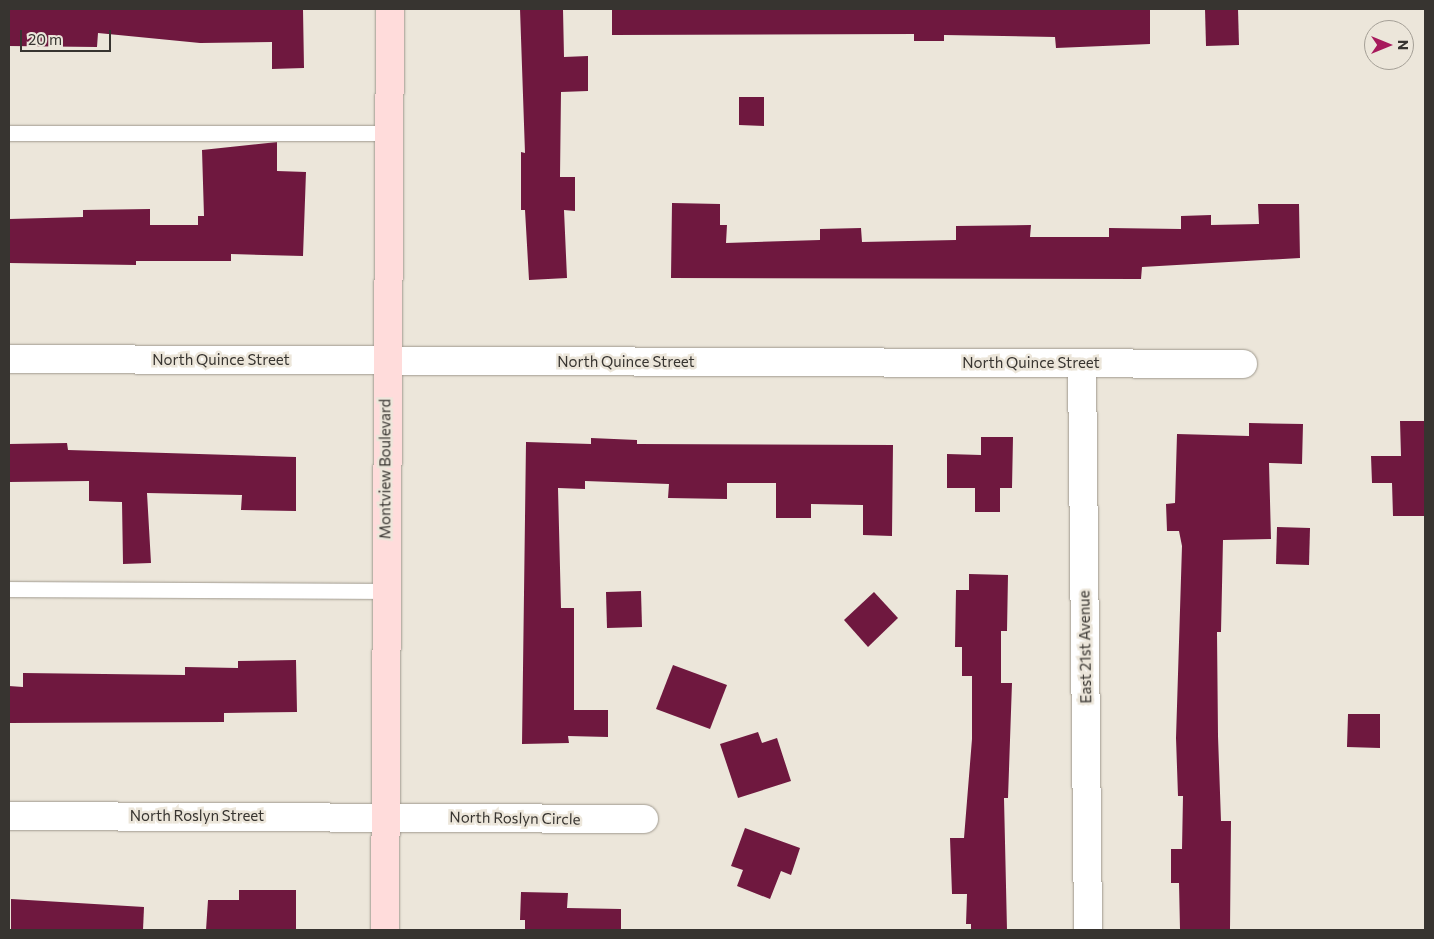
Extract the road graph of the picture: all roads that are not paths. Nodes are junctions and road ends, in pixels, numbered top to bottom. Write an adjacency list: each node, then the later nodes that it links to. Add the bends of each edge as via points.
1 (390, 9): 3 (main road, Montview Boulevard)
2 (9, 133): 3 (lane)
3 (389, 133): 5 (main road, Montview Boulevard)
4 (9, 359): 5 (street, North Quince Street)
5 (385, 361): 6 (street, North Quince Street); 9 (main road, Montview Boulevard)
6 (1082, 364): 7 (street, North Quince Street); 14 (street, East 21st Avenue)
7 (1243, 364)
8 (9, 589): 9 (lane)
9 (385, 591): 11 (main road, Montview Boulevard)
10 (9, 816): 11 (street, North Roslyn Street)
11 (385, 816): 12 (street, North Roslyn Circle); 13 (main road, Montview Boulevard)
12 (644, 819)
13 (385, 930)
14 (1088, 930)

